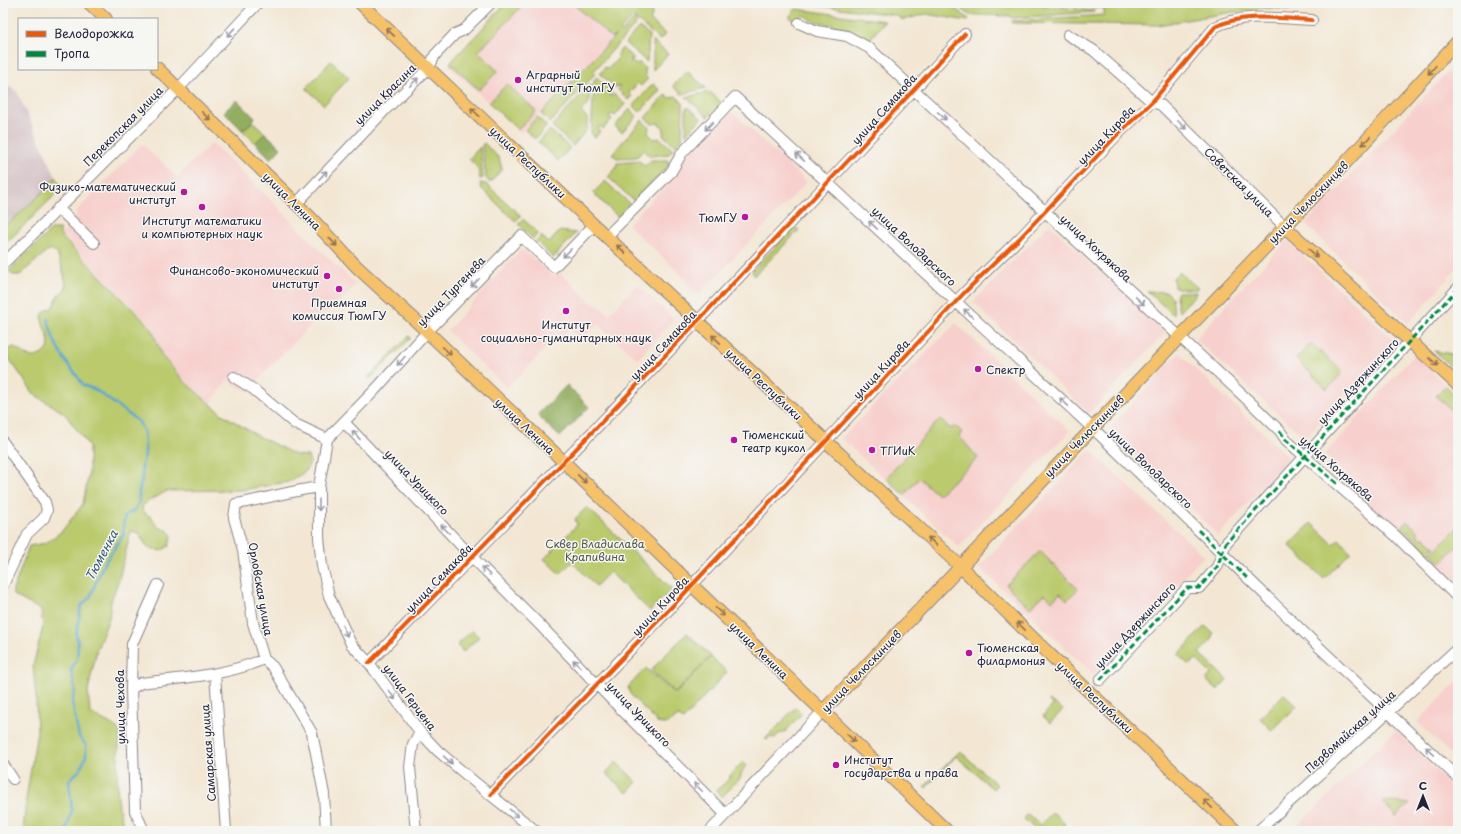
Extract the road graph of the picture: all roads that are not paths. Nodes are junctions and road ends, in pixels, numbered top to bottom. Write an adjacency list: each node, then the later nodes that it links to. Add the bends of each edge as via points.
1 (90, 3): 5 (main road)
2 (258, 3): 13 (street, Перекопская улица, one-way to 13)
3 (360, 3): 11 (main road, улица Республики, one-way to 3)
4 (491, 3): 11 (street, улица Красина, via 464,30 455,34 436,55)
5 (105, 18)
6 (1312, 20): 15 (street, улица Кирова, via 1255,18 1235,20 1215,27)
7 (800, 23): 14 (street, улица Хохрякова, via 817,31 847,36 869,48)
8 (965, 34): 14 (street, улица Семакова)
9 (1068, 35): 15 (street, Советская улица, via 1093,50)
10 (1458, 41): 21 (main road, улица Челюскинцев, one-way to 21)
11 (429, 68): 17 (street, улица Красина, one-way to 11, via 385,110); 20 (main road, улица Республики, one-way to 11)
12 (158, 69): 13 (main road, улица Ленина)
13 (178, 89): 17 (main road, улица Ленина, one-way to 17); 18 (street, Перекопская улица)
14 (914, 90): 16 (street, улица Семакова); 19 (street, улица Хохрякова, one-way to 19)
15 (1152, 102): 19 (street, улица Кирова, via 1118,134); 21 (street, Советская улица, one-way to 21, via 1161,105)
16 (828, 183): 22 (street, улица Володарского, one-way to 22, via 735,97 682,153 671,172); 26 (street, улица Володарского, one-way to 16); 27 (street, улица Семакова)
17 (296, 204): 28 (main road, улица Ленина, one-way to 28, via 357,267)
18 (58, 208): 23 (street); 24 (street, Перекопская улица)
19 (1045, 212): 26 (street, улица Кирова); 29 (street, улица Хохрякова, one-way to 29)
20 (594, 225): 22 (main road, улица Республики); 28 (street, улица Тургенева, one-way to 28, via 554,267 521,236)
21 (1284, 226): 29 (main road, улица Челюскинцев); 30 (main road, Советская улица, one-way to 30)
22 (608, 236): 27 (main road, улица Республики, one-way to 22)
23 (94, 243)
24 (3, 264)
25 (1458, 288): 30 (street, улица Дзержинского)
26 (956, 301): 34 (street, улица Володарского, one-way to 26); 37 (street, улица Кирова)
27 (697, 321): 37 (main road, улица Республики, one-way to 27); 39 (street, улица Семакова)
28 (428, 332): 33 (street, улица Тургенева, one-way to 33); 39 (main road, улица Ленина, one-way to 39)
29 (1179, 337): 34 (main road, улица Челюскинцев); 38 (street, улица Хохрякова)
30 (1411, 340): 32 (main road, Советская улица, one-way to 32); 38 (street, улица Дзержинского)
31 (234, 376): 35 (street, via 295,424)
32 (1458, 385)
33 (344, 422): 35 (street, улица Тургенева); 42 (street, улица Урицкого, one-way to 33)
34 (1092, 428): 41 (street, улица Володарского); 43 (main road, улица Челюскинцев)
35 (327, 439): 40 (street, улица Герцена)
36 (3, 442): 44 (street, via 45,502 47,510 44,518 27,534)
37 (826, 442): 43 (main road, улица Республики, one-way to 37); 46 (street, улица Кирова)
38 (1305, 456): 41 (street, улица Дзержинского, via 1226,543); 47 (street, улица Хохрякова, via 1396,536)
39 (564, 462): 42 (street, улица Семакова); 46 (main road, улица Ленина, one-way to 46)
40 (319, 488): 49 (street, Орловская улица, via 236,504 234,518 243,550 253,623); 50 (street, улица Герцена, one-way to 50, via 319,538 329,596 351,644)
41 (1223, 554): 52 (street, улица Дзержинского, via 1217,568 1199,588 1187,588); 56 (street, улица Володарского)
42 (472, 557): 50 (street, улица Семакова); 53 (street, улица Урицкого, one-way to 42)
43 (961, 567): 55 (main road, улица Челюскинцев); 70 (main road, улица Республики, one-way to 43)
44 (3, 585)
45 (158, 585): 54 (street, улица Чехова, via 132,644)
46 (692, 585): 53 (street, улица Кирова); 55 (main road, улица Ленина, one-way to 55)
47 (1458, 598)
48 (1458, 648): 56 (street, Первомайская улица)
49 (264, 659): 51 (street, via 251,665); 65 (street, Орловская улица, via 273,667 312,733 324,794)
50 (369, 663): 57 (street, улица Герцена, one-way to 57)
51 (214, 674): 54 (street, via 141,683); 64 (street, Самарская улица)
52 (1100, 680)
53 (597, 684): 61 (street, улица Кирова); 62 (street, улица Урицкого, one-way to 53)
54 (131, 689): 63 (street, улица Чехова, via 135,811)
55 (823, 711): 62 (street, улица Челюскинцев); 69 (main road, улица Ленина, one-way to 69)
56 (1389, 712): 59 (street, улица Володарского, one-way to 56); 71 (street, Первомайская улица)
57 (420, 732): 61 (street, улица Герцена, one-way to 61, via 438,751); 66 (street, via 413,744 410,767)
58 (3, 764): 60 (street)
59 (1458, 778)
60 (13, 779)
61 (491, 794): 67 (street, улица Герцена, one-way to 67)
62 (725, 814): 68 (street, улица Челюскинцев)
63 (144, 831)
64 (226, 831)
65 (326, 831)
66 (416, 831)
67 (536, 831)
68 (710, 831)
69 (947, 831)
70 (1236, 831)
71 (1258, 831)

